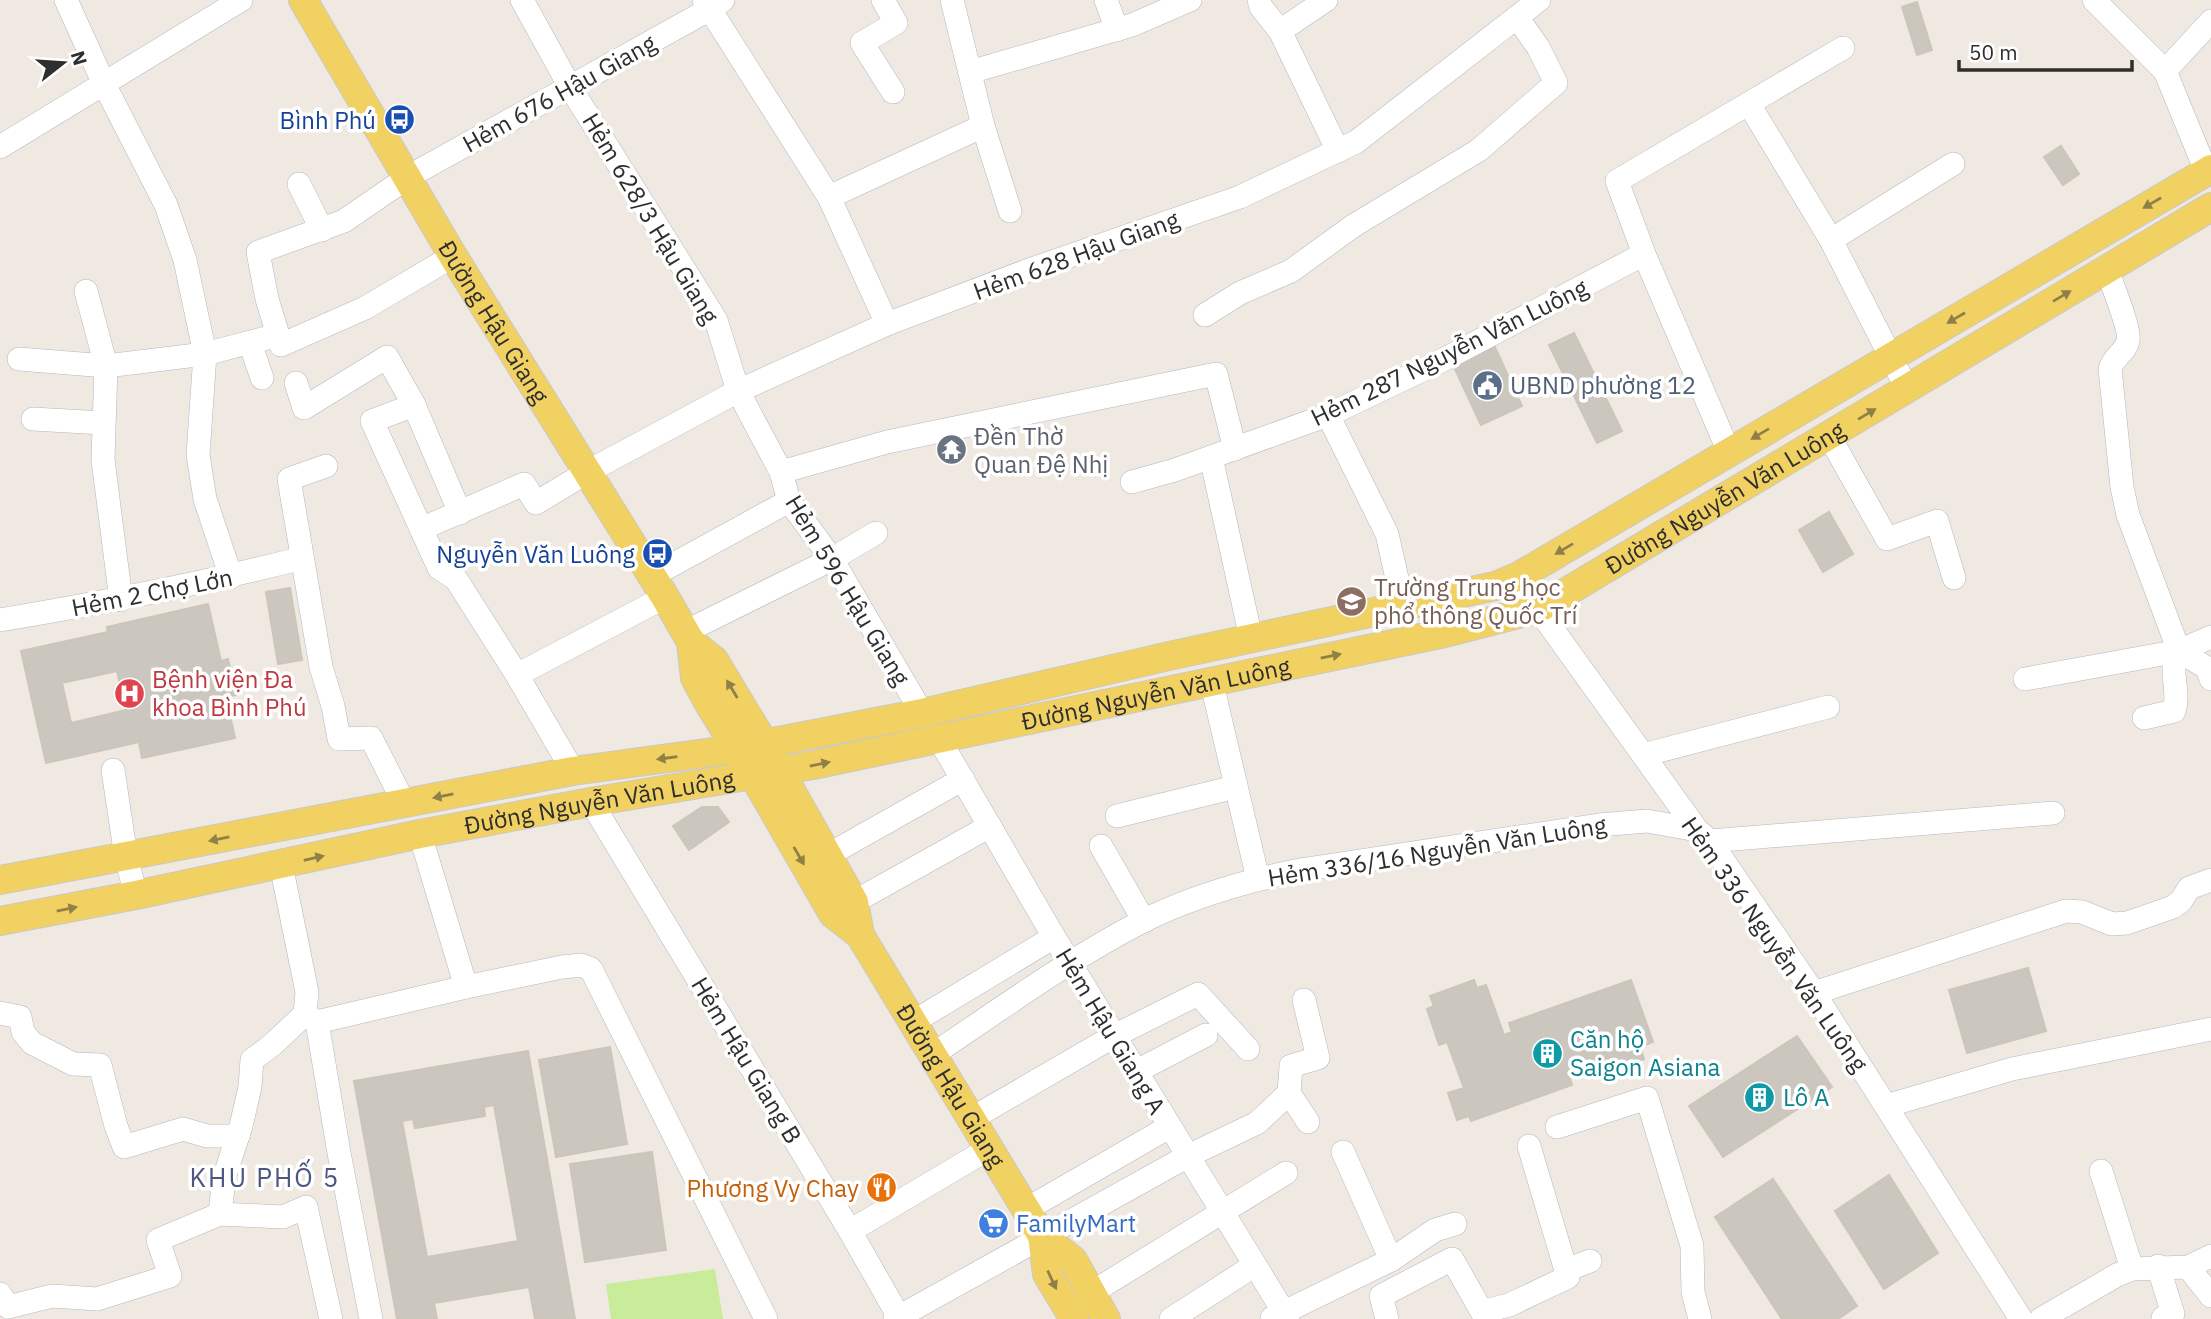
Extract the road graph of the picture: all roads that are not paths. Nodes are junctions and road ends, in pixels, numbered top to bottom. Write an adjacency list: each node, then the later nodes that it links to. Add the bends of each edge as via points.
1 (66, 0): 21 (street)
2 (241, 0): 21 (street)
3 (303, 0): 30 (main road, Đường Hậu Giang)
4 (522, 0): 22 (street, Hẻm 628/3 Hậu Giang)
5 (883, 0): 23 (street, via 896,23 862,43)
6 (952, 0): 20 (street)
7 (1106, 0): 16 (street)
8 (1190, 0): 16 (street)
9 (1259, 0): 17 (street)
10 (1326, 0): 17 (street)
11 (1539, 0): 14 (street, Hẻm 628 Hậu Giang)
12 (2094, 0): 19 (street)
13 (713, 3): 22 (street, Hẻm 676 Hậu Giang); 32 (street)
14 (1517, 17): 27 (street, Hẻm 628 Hậu Giang, via 1356,142); 41 (street, via 1556,83 1479,150 1353,226 1291,271 1240,293)
15 (2211, 21): 19 (street)
16 (1116, 30): 20 (street)
17 (1280, 31): 27 (street)
18 (1843, 48): 24 (street)
19 (2165, 71): 29 (street)
20 (970, 72): 25 (street)
21 (104, 84): 26 (street); 45 (street, via 166,205 185,260)
22 (570, 87): 30 (street, Hẻm 676 Hậu Giang); 52 (street, Hẻm 628/3 Hậu Giang, via 716,320)
23 (893, 92)
24 (1749, 104): 36 (street); 37 (street, via 1616,181)
25 (983, 126): 32 (street); 34 (street)
26 (0, 147)
27 (1338, 151): 42 (street, Hẻm 628 Hậu Giang, via 1240,197)
28 (1954, 164): 36 (street)
29 (2209, 170): 46 (main road, Đường Nguyễn Văn Luông, one-way to 46)
30 (408, 177): 35 (street, Hẻm 676 Hậu Giang, via 344,221); 38 (main road, Đường Hậu Giang)
31 (299, 184): 35 (street)
32 (829, 197): 42 (street)
33 (2211, 206): 39 (main road, Đường Nguyễn Văn Luông)
34 (1010, 211)
35 (322, 230): 43 (street, Hẻm 676 Hậu Giang, via 258,252)
36 (1831, 240): 46 (street)
37 (1644, 254): 54 (street, Hẻm 287 Nguyễn Văn Luông); 59 (street)
38 (453, 256): 43 (street, via 353,313 281,345); 62 (main road, Đường Hậu Giang)
39 (2107, 269): 51 (main road, Đường Nguyễn Văn Luông, one-way to 39); 82 (street, via 2129,334 2110,369 2122,487 2128,515)
40 (86, 291): 48 (street)
41 (1205, 315)
42 (887, 324): 52 (street, Hẻm 628 Hậu Giang)
43 (278, 335): 44 (street)
44 (250, 343): 45 (street); 49 (street)
45 (205, 354): 48 (street); 72 (street, via 198,455 205,499)
46 (1891, 357): 51 (street); 59 (main road, Đường Nguyễn Văn Luông, one-way to 59)
47 (19, 359): 48 (street)
48 (106, 366): 56 (street)
49 (262, 378)
50 (296, 383): 53 (street, via 304,408 387,357)
51 (1907, 389): 57 (main road, Đường Nguyễn Văn Luông, one-way to 51)
52 (738, 391): 62 (street, Hẻm 628 Hậu Giang); 63 (street, Hẻm 596 Hậu Giang)
53 (414, 405): 66 (street); 67 (street, via 372,421)
54 (1328, 415): 58 (street, Hẻm 287 Nguyễn Văn Luông); 76 (street, via 1387,534)
55 (33, 419): 56 (street)
56 (103, 423): 75 (street, via 103,460)
57 (1829, 436): 73 (street, via 1887,539 1937,520); 77 (main road, Đường Nguyễn Văn Luông)
58 (1236, 449): 60 (street, Hẻm 287 Nguyễn Văn Luông); 63 (street, via 1216,374 887,442)
59 (1729, 452): 71 (main road, Đường Nguyễn Văn Luông, one-way to 71)
60 (1211, 457): 64 (street, Hẻm 287 Nguyễn Văn Luông); 81 (street)
61 (326, 466): 69 (street, via 289,479)
62 (589, 471): 66 (street, Hẻm 628 Hậu Giang, via 536,503 524,484); 74 (main road, Đường Hậu Giang)
63 (781, 472): 65 (street, Hẻm 596 Hậu Giang)
64 (1132, 482)
65 (789, 502): 70 (street, Hẻm 596 Hậu Giang); 74 (street)
66 (460, 513): 67 (street)
67 (421, 529): 83 (street, via 439,568 456,579)
68 (876, 533): 70 (street)
69 (302, 558): 72 (street, Hẻm 2 Chợ Lớn); 100 (street, via 339,739 371,738)
70 (832, 559): 79 (street); 88 (street, Hẻm 596 Hậu Giang)
71 (1519, 576): 76 (main road, Đường Nguyễn Văn Luông, via 1495,586); 77 (street, Hẻm 336 Nguyễn Văn Luông)
72 (231, 577): 75 (street, Hẻm 2 Chợ Lớn)
73 (1954, 578)
74 (659, 586): 79 (main road, Đường Hậu Giang); 83 (street)
75 (121, 600): 78 (street, Hẻm 2 Chợ Lớn)
76 (1403, 605): 81 (main road, Đường Nguyễn Văn Luông)
77 (1538, 609): 86 (main road, Đường Nguyễn Văn Luông, one-way to 77, via 1445,633); 93 (street, Hẻm 336 Nguyễn Văn Luông)
78 (0, 620)
79 (687, 637): 91 (main road, Đường Hậu Giang, one-way to 79, via 714,660); 92 (main road, Đường Hậu Giang, via 695,678)
80 (2211, 637): 82 (street)
81 (1251, 638): 88 (main road, Đường Nguyễn Văn Luông)
82 (2179, 651): 84 (street); 85 (street, via 2207,668); 89 (street, via 2173,661 2174,711)
83 (517, 675): 95 (street)
84 (2025, 679)
85 (2211, 679)
86 (1210, 680): 90 (main road, Đường Nguyễn Văn Luông); 98 (street)
87 (1828, 707): 93 (street)
88 (922, 713): 91 (main road, Đường Nguyễn Văn Luông)
89 (2144, 718)
90 (940, 739): 96 (main road, Đường Nguyễn Văn Luông, one-way to 90); 97 (street, Hẻm Hậu Giang A)
91 (764, 743): 92 (main road, Đường Nguyễn Văn Luông); 96 (main road, Đường Hậu Giang)
92 (735, 749): 95 (main road, Đường Nguyễn Văn Luông, one-way to 95); 96 (main road, Đường Hậu Giang)
93 (1643, 755): 105 (street, Hẻm 336 Nguyễn Văn Luông)
94 (113, 770): 108 (street)
95 (573, 771): 100 (main road, Đường Nguyễn Văn Luông, one-way to 100)
96 (767, 774): 99 (main road, Đường Nguyễn Văn Luông); 107 (main road, Đường Hậu Giang); 117 (main road, Đường Hậu Giang, one-way to 117, via 833,914)
97 (963, 779): 103 (street, Hẻm Hậu Giang A); 107 (street)
98 (1236, 787): 102 (street); 110 (street)
99 (591, 802): 104 (main road, Đường Nguyễn Văn Luông); 149 (street, Hẻm Hậu Giang B)
100 (404, 803): 108 (main road, Đường Nguyễn Văn Luông, one-way to 108)
101 (2053, 813): 105 (street, Hẻm 336/16 Nguyễn Văn Luông)
102 (1117, 817)
103 (990, 826): 114 (street); 118 (street, Hẻm Hậu Giang A)
104 (420, 834): 109 (main road, Đường Nguyễn Văn Luông, one-way to 104); 120 (street)
105 (1703, 835): 110 (street, Hẻm 336/16 Nguyễn Văn Luông, via 1647,821 1599,825); 121 (street, Hẻm 336 Nguyễn Văn Luông)
106 (1101, 846): 116 (street)
107 (828, 855): 114 (main road, Đường Hậu Giang)
108 (126, 857): 111 (main road, Đường Nguyễn Văn Luông); 113 (street)
109 (281, 865): 113 (main road, Đường Nguyễn Văn Luông); 124 (street)
110 (1258, 879): 116 (street, Hẻm 336/16 Nguyễn Văn Luông)
111 (0, 880)
112 (2211, 880): 121 (street, via 2189,888 2173,907 2127,923 2112,924 2066,911)
113 (136, 895): 115 (main road, Đường Nguyễn Văn Luông, one-way to 113)
114 (854, 902): 117 (main road, Đường Hậu Giang)
115 (0, 921)
116 (1144, 921): 119 (street, Hẻm 336/16 Nguyễn Văn Luông)
117 (860, 935): 125 (main road, Đường Hậu Giang)
118 (1054, 937): 119 (street, Hẻm Hậu Giang A); 125 (street)
119 (1070, 962): 128 (street, Hẻm Hậu Giang A); 130 (street, Hẻm 336/16 Nguyễn Văn Luông)
120 (466, 987): 124 (street); 168 (street, via 562,967 591,969)
121 (1814, 993): 133 (street, Hẻm 336 Nguyễn Văn Luông)
122 (1304, 1000): 132 (street, via 1318,1058 1291,1066)
123 (0, 1013): 138 (street, via 20,1017 32,1044 73,1064 100,1065 124,1147 183,1129 207,1136)
124 (311, 1018): 138 (street, via 252,1060); 167 (street)
125 (913, 1023): 130 (main road, Đường Hậu Giang)
126 (2211, 1029): 133 (street, via 2012,1069)
127 (1206, 1035): 131 (street)
128 (1114, 1036): 129 (street, via 1198,994); 131 (street, Hẻm Hậu Giang A); 134 (street)
129 (1248, 1049)
130 (932, 1055): 134 (main road, Đường Hậu Giang)
131 (1137, 1071): 136 (street, Hẻm Hậu Giang A)
132 (1289, 1093): 135 (street); 142 (street, via 1256,1123)
133 (1886, 1106): 174 (street, Hẻm 336 Nguyễn Văn Luông)
134 (971, 1119): 140 (main road, Đường Hậu Giang)
135 (1308, 1122)
136 (1170, 1127): 142 (street, Hẻm Hậu Giang A); 145 (street)
137 (1557, 1128): 173 (street, via 1647,1098 1692,1246 1693,1292)
138 (238, 1136): 147 (street, via 224,1178)
139 (1529, 1146): 158 (street)
140 (990, 1148): 145 (main road, Đường Hậu Giang); 149 (street)
141 (1343, 1152): 152 (street)
142 (1188, 1156): 146 (street, Hẻm Hậu Giang A); 150 (street)
143 (2101, 1171): 157 (street)
144 (1286, 1173): 146 (street)
145 (1027, 1209): 150 (main road, Đường Hậu Giang)
146 (1222, 1212): 154 (street, Hẻm Hậu Giang A); 159 (street)
147 (220, 1214): 160 (street, via 158,1240 170,1276 97,1299 52,1296 8,1307); 166 (street, via 283,1217 306,1207)
148 (1455, 1224): 152 (street, via 1435,1230)
149 (850, 1231): 165 (street, Hẻm Hậu Giang B)
150 (1042, 1236): 159 (main road, Đường Hậu Giang, via 1073,1260); 165 (street); 169 (main road, Đường Hậu Giang, one-way to 169, via 1047,1274)
151 (2211, 1256): 156 (street)
152 (1391, 1260): 164 (street)
153 (1590, 1261): 158 (street)
154 (1255, 1265): 164 (street, Hẻm Hậu Giang A); 171 (street)
155 (2158, 1266): 156 (street); 157 (street); 163 (street)
156 (2188, 1267): 161 (street)
157 (2132, 1269): 175 (street)
158 (1566, 1270): 162 (street, via 1568,1277)
159 (1091, 1293): 170 (main road, Đường Hậu Giang)
160 (0, 1294)
161 (2211, 1296)
162 (1511, 1312): 172 (street, via 1482,1312 1452,1259 1381,1296)
163 (2175, 1314)
164 (1280, 1316)
165 (898, 1318)
166 (331, 1319)
167 (371, 1319)
168 (766, 1319)
169 (1074, 1319)
170 (1106, 1319)
171 (1171, 1319)
172 (1387, 1319)
173 (1700, 1319)
174 (2021, 1319)
175 (2041, 1319)

